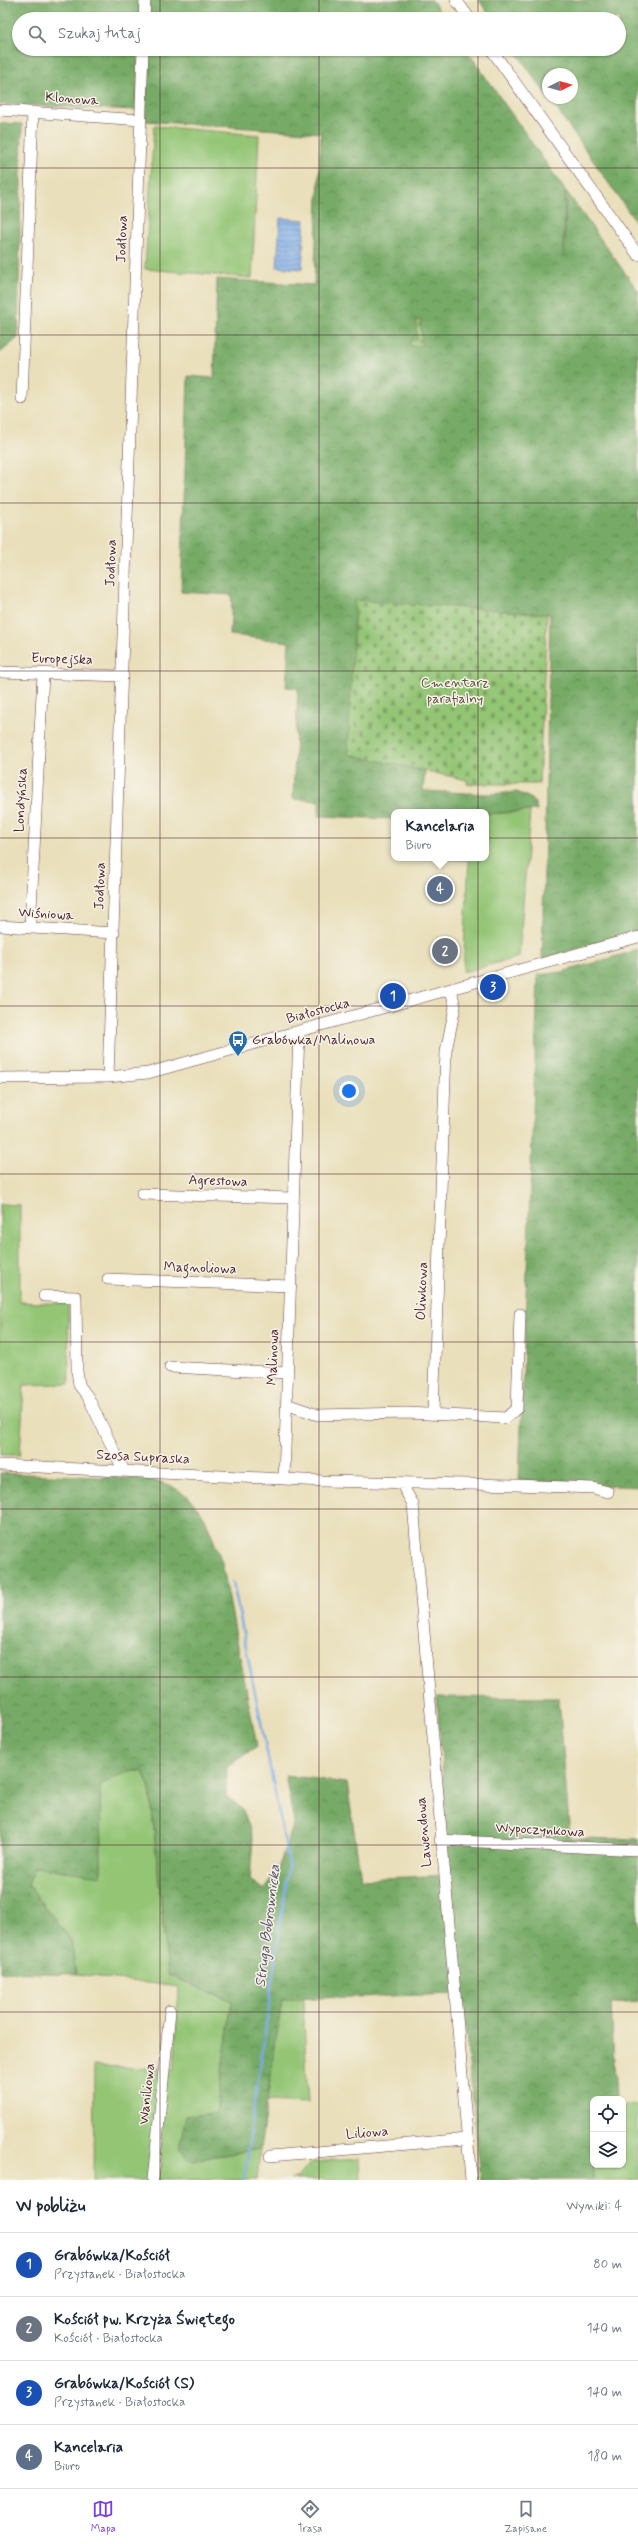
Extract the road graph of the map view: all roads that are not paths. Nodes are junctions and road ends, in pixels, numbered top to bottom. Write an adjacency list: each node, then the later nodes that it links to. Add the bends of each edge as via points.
1 (145, 0): 3 (street)
2 (456, 0): 4 (street)
3 (144, 12)
4 (465, 12)
5 (143, 56): 9 (street, Jodłowa)
6 (496, 56): 10 (street)
7 (0, 110): 8 (street, Klonowa)
8 (33, 112): 9 (street, Klonowa); 11 (street)
9 (141, 120): 14 (street, Jodłowa)
10 (638, 255)
11 (22, 399)
12 (0, 672): 13 (street, Europejska)
13 (42, 674): 14 (street, Europejska); 16 (street, Londyńska)
14 (123, 676): 17 (street, Jodłowa)
15 (0, 926): 16 (street, Wiśniowa)
16 (30, 928): 17 (street, Wiśniowa)
17 (114, 933): 21 (street, Jodłowa)
18 (638, 937): 19 (street, Białostocka)
19 (451, 989): 20 (street, Białostocka); 32 (street, Oliwkowa, via 455,1007 446,1051)
20 (299, 1031): 21 (street, Białostocka, via 148,1073); 24 (street, Malinowa)
21 (108, 1077): 22 (street, Białostocka)
22 (0, 1078)
23 (142, 1194): 24 (street, Agrestowa)
24 (293, 1198): 26 (street, Malinowa)
25 (108, 1279): 26 (street, Magnoliowa)
26 (291, 1286): 30 (street, Malinowa)
27 (44, 1296): 34 (street, via 76,1297 79,1385 88,1397)
28 (520, 1314): 32 (street, via 517,1408 506,1418)
29 (170, 1367): 30 (street)
30 (288, 1373): 31 (street, Malinowa)
31 (286, 1404): 32 (street, via 302,1412 318,1415); 35 (street, Malinowa)
32 (432, 1414)
33 (0, 1465): 34 (street, Szosa Supraska)
34 (124, 1471): 35 (street, Szosa Supraska)
35 (284, 1479): 36 (street)
36 (401, 1484): 37 (street, via 416,1481 593,1488); 38 (street, Lawendowa, via 413,1504)
37 (608, 1492)
38 (440, 1840): 39 (street, Wypoczynkowa); 41 (street, Lawendowa)
39 (638, 1850)
40 (170, 2011): 43 (street, Waniliowa)
41 (467, 2139): 42 (street, Liliowa); 44 (street, Lawendowa)
42 (270, 2156)
43 (153, 2180)
44 (471, 2180)

